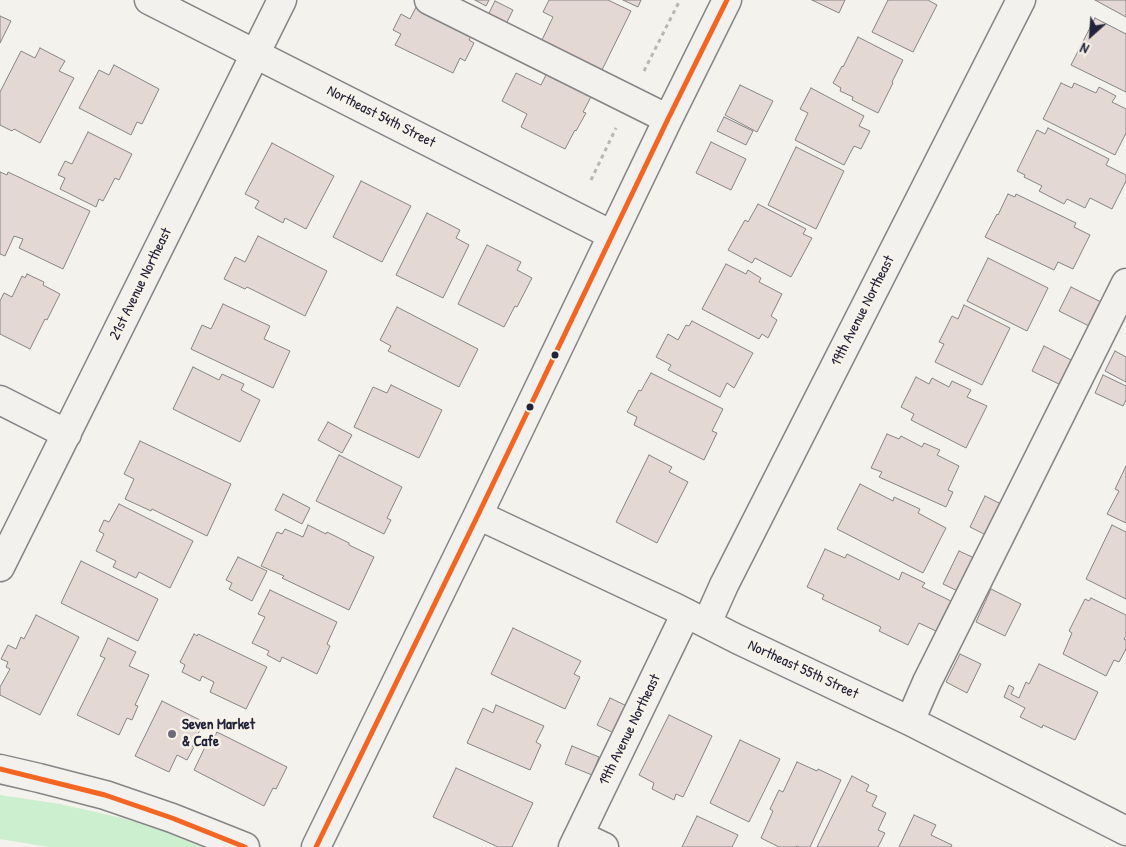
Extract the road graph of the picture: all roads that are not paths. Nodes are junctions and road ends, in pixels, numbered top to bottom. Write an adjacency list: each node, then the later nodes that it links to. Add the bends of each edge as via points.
1 (150, 0): 6 (street, Northeast 54th Street)
2 (282, 0): 6 (street, 21st Avenue Northeast)
3 (430, 0): 7 (street)
4 (726, 0): 7 (street)
5 (1021, 0): 14 (street, 19th Avenue Northeast, via 724,585)
6 (256, 54): 8 (street, Northeast 54th Street); 11 (street, 21st Avenue Northeast)
7 (668, 119): 8 (street)
8 (612, 235): 12 (street)
9 (1126, 283): 15 (street)
10 (0, 400): 11 (street)
11 (67, 434): 13 (street, 21st Avenue Northeast)
12 (478, 515): 14 (street, Northeast 55th Street); 20 (street)
13 (0, 567)
14 (696, 618): 15 (street, Northeast 55th Street); 18 (street, 19th Avenue Northeast, via 661,666)
15 (910, 721): 17 (street, Northeast 55th Street)
16 (0, 769): 19 (street, via 105,795)
17 (1124, 824)
18 (576, 841): 21 (street)
19 (245, 847)
20 (316, 847)
21 (604, 847)

